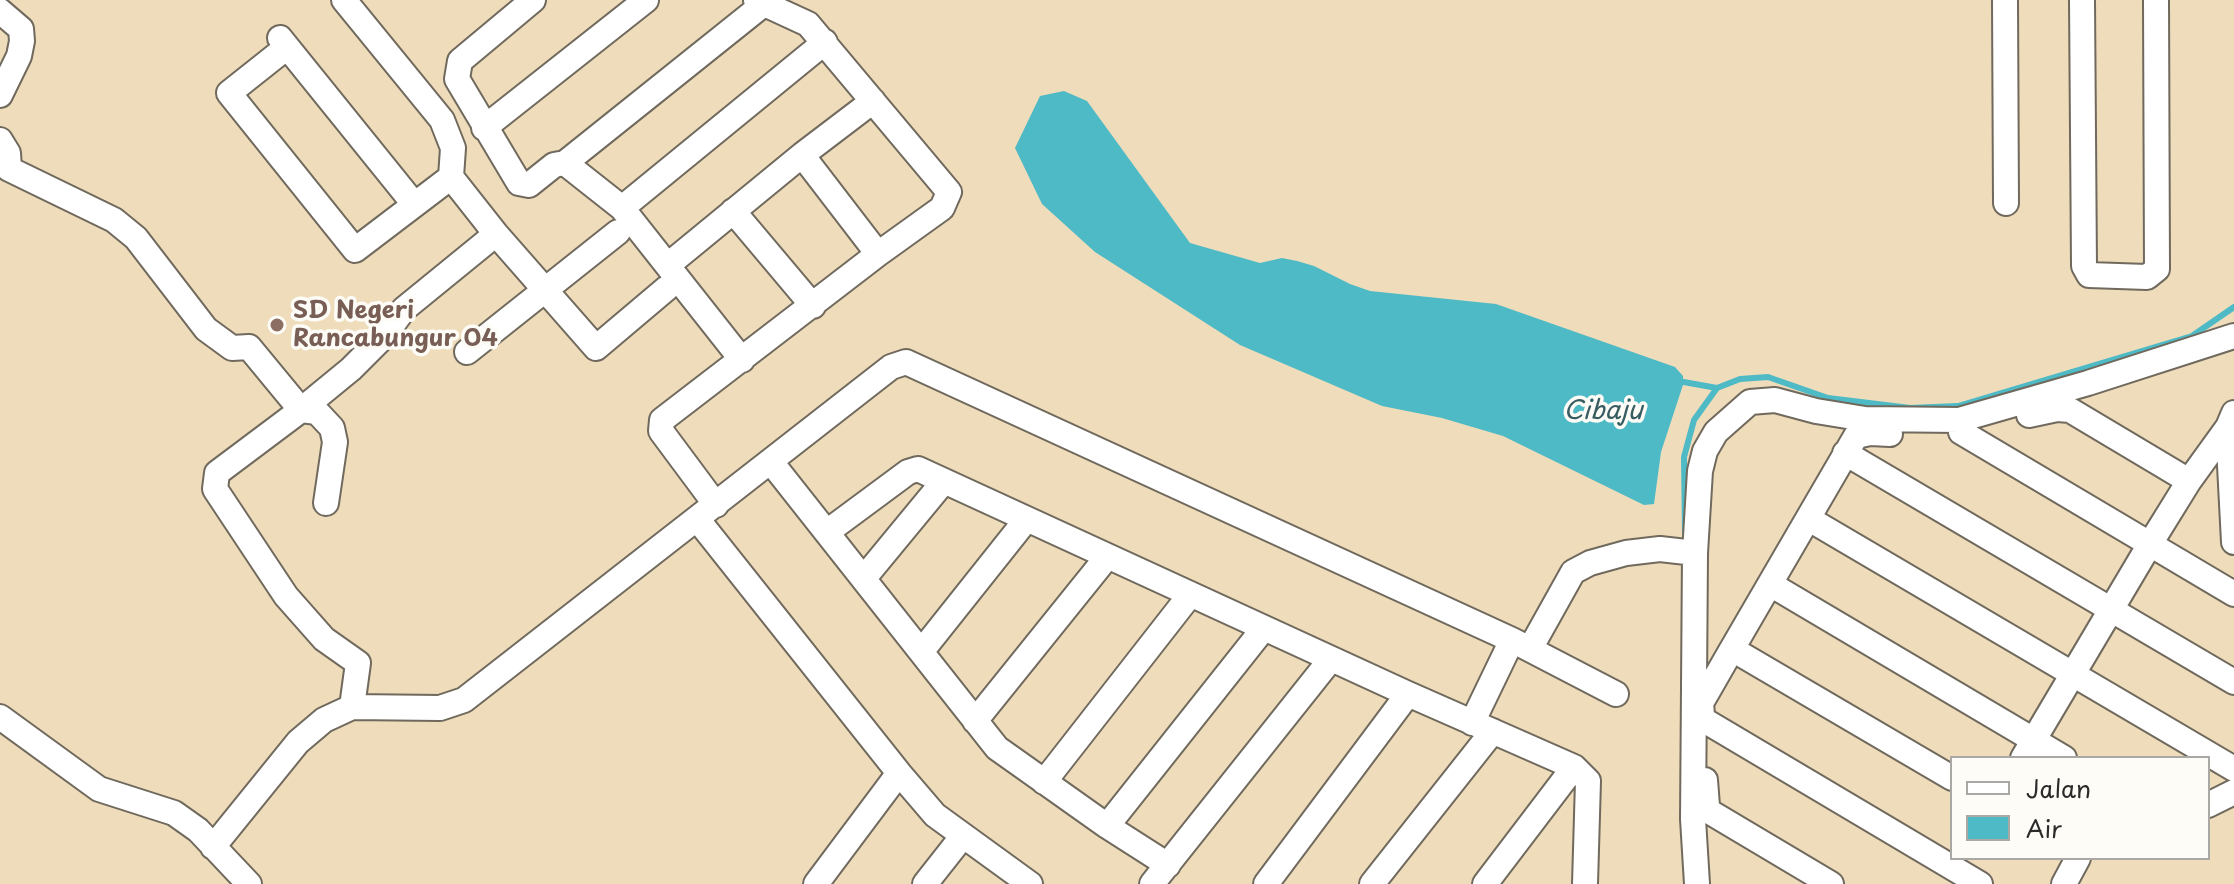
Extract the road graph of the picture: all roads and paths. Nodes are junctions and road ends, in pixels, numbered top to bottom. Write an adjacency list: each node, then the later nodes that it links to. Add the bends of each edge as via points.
1 (344, 0): 16 (street, via 442,120 453,148)
2 (533, 0): 12 (street, via 460,61 457,79)
3 (646, 0): 12 (street)
4 (2005, 0): 17 (street)
5 (2082, 0): 6 (street, via 2084,266 2089,275 2147,277 2157,269)
6 (2156, 0)
7 (760, 1): 9 (street, via 808,24); 15 (street)
8 (0, 11): 10 (street, via 21,29 22,41)
9 (825, 42): 11 (street); 20 (street)
10 (0, 95)
11 (873, 101): 14 (street); 22 (street, via 949,192 942,208)
12 (484, 128): 15 (street, via 519,183 529,185 554,165)
13 (0, 140): 29 (street, via 9,169 114,220 136,238 206,329 232,348 249,347)
14 (802, 155): 19 (street); 22 (street)
15 (565, 163): 20 (street)
16 (451, 177): 18 (street); 21 (street)
17 (2006, 203)
18 (414, 204): 18 (street, via 284,43 229,93 355,250)
19 (733, 211): 23 (street); 25 (street)
20 (620, 220): 23 (street); 24 (street)
21 (496, 234): 24 (street); 29 (street, via 404,309 351,369)
22 (878, 254): 25 (street)
23 (668, 276): 24 (street, via 596,348); 28 (street)
24 (547, 290): 27 (street)
25 (813, 306): 28 (street)
26 (2234, 336): 43 (street, via 1959,420 1865,419 1775,400 1750,402 1716,432 1705,451)
27 (467, 352)
28 (742, 360): 37 (street, via 662,420 661,431)
29 (301, 410): 36 (street, via 317,412 332,428 335,442); 59 (street, via 217,473 215,489 286,596 324,639 358,663)
30 (2232, 422): 35 (street); 41 (street)
31 (1961, 432): 32 (street, via 1870,433 1856,436); 35 (street, via 2070,410); 42 (street)
32 (1845, 453): 38 (street); 49 (street)
33 (771, 462): 37 (street); 40 (street); 51 (street, via 891,367 906,362)
34 (944, 481): 39 (street); 40 (street, via 918,469 908,472); 45 (street)
35 (2189, 481): 42 (street)
36 (326, 503)
37 (707, 512): 59 (street, via 464,700 440,708); 68 (street)
38 (1809, 519): 46 (street); 55 (street)
39 (1026, 520): 44 (street); 53 (street)
40 (827, 532): 45 (street)
41 (2234, 542)
42 (2150, 544): 47 (street); 49 (street)
43 (1695, 553): 51 (street, via 1660,549 1590,563 1573,572); 87 (street)
44 (1107, 557): 48 (street); 62 (street)
45 (864, 578): 53 (street)
46 (1770, 584): 52 (street); 64 (street)
47 (2234, 594)
48 (1190, 595): 50 (street); 70 (street)
49 (2111, 609): 55 (street); 56 (street)
50 (1264, 628): 54 (street); 73 (street)
51 (1521, 644): 58 (street); 63 (street)
52 (1732, 649): 61 (street, via 1701,703); 69 (street)
53 (921, 652): 62 (street)
54 (1331, 659): 57 (street); 78 (street)
55 (2072, 674): 64 (street); 67 (street)
56 (2234, 682)
57 (1408, 694): 63 (street); 83 (street)
58 (1616, 694)
59 (352, 707): 75 (street, via 324,720 298,742)
60 (0, 717): 75 (street, via 99,789 174,813)
61 (1702, 719): 77 (street); 88 (street, via 1710,812)
62 (975, 721): 70 (street, via 997,748)
63 (1482, 727): 66 (street); 84 (street)
64 (2028, 749): 65 (street)
65 (2056, 756)
66 (1574, 767): 85 (street); 86 (street, via 1588,781)
67 (2234, 769)
68 (899, 773): 74 (street); 80 (street)
69 (1950, 777)
70 (1044, 782): 73 (street)
71 (2234, 792): 72 (street)
72 (2210, 804)
73 (1107, 826): 78 (street)
74 (962, 837): 81 (street); 82 (street)
75 (213, 847): 79 (street)
76 (2077, 860): 90 (street)
77 (1958, 871): 89 (street)
78 (1160, 875)
79 (249, 884)
80 (816, 884)
81 (925, 884)
82 (1030, 884)
83 (1266, 884)
84 (1372, 884)
85 (1485, 884)
86 (1585, 884)
87 (1697, 884)
88 (1831, 884)
89 (1980, 884)
90 (2064, 884)

